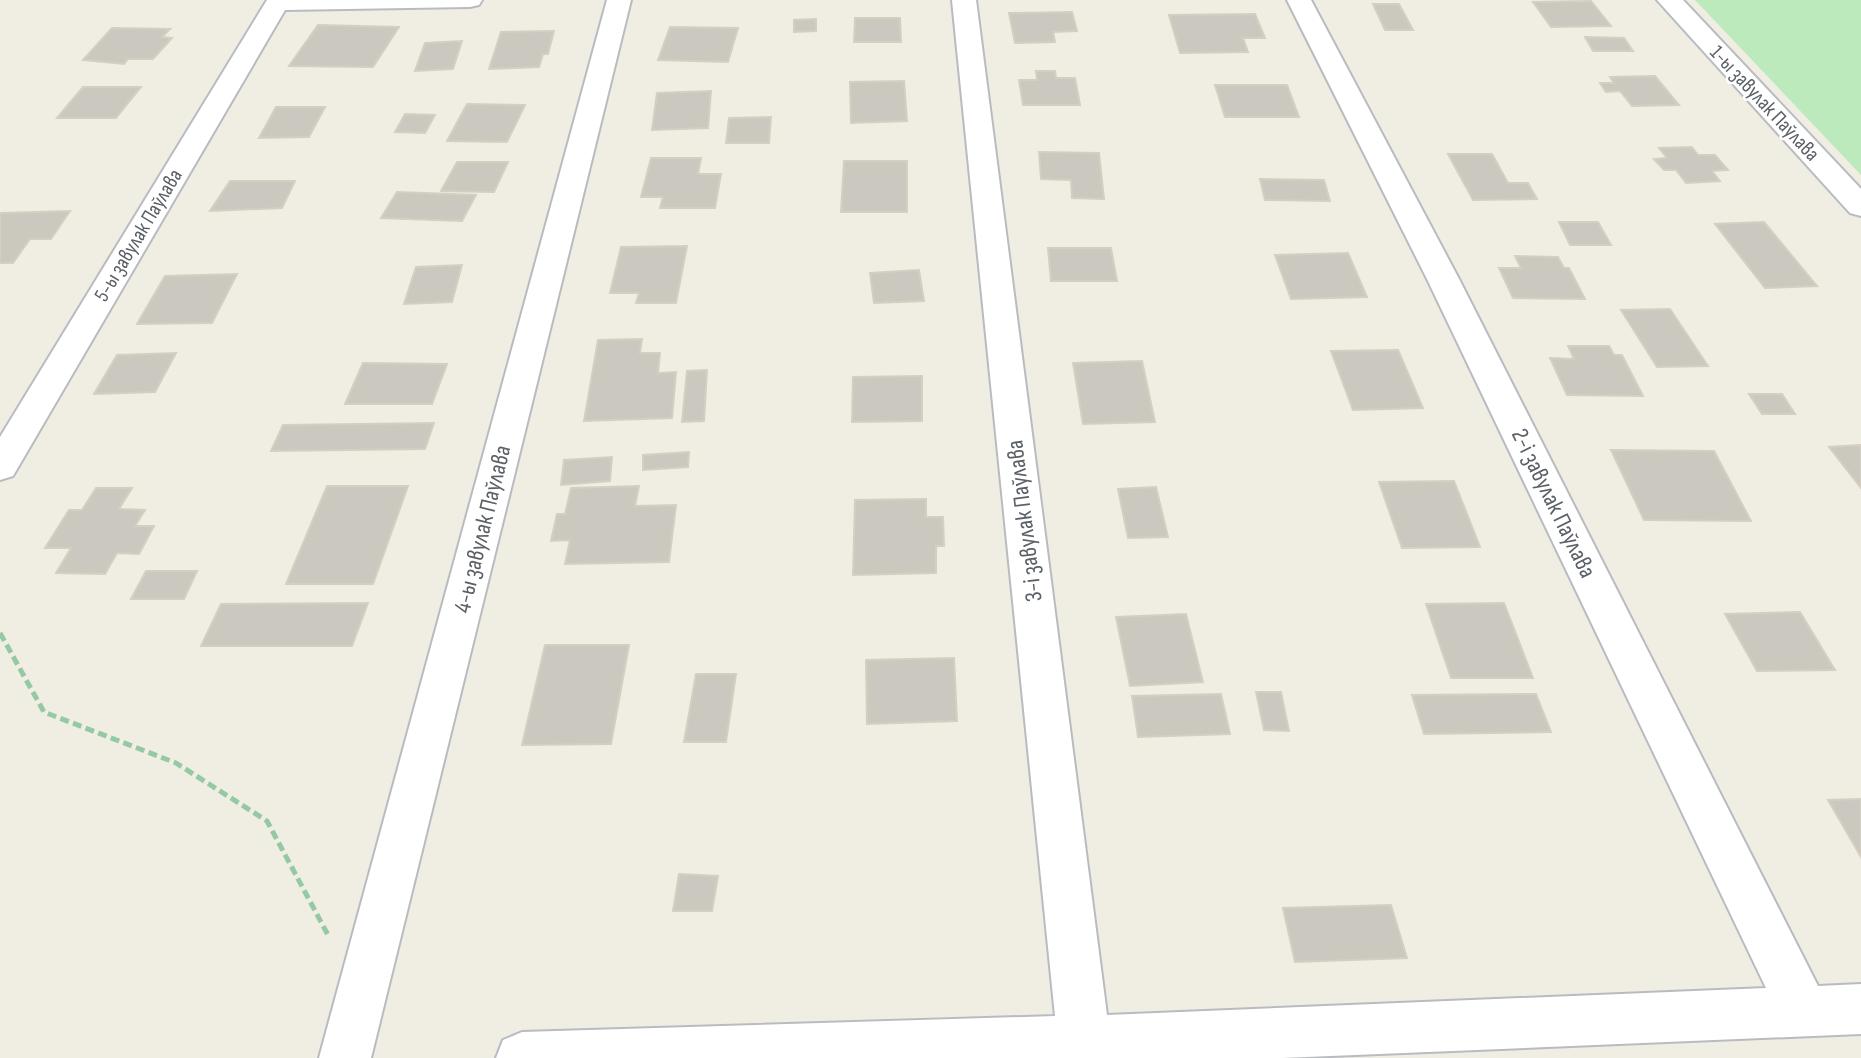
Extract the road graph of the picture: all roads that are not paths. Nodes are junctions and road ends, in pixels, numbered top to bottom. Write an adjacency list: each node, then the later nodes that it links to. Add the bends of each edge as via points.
1 (470, 0): 7 (street, 5-ы завулак Паўлава, via 277,3)
2 (619, 0): 11 (street, 4-ы завулак Паўлава)
3 (964, 0): 10 (street, 3-і завулак Паўлава)
4 (1299, 0): 9 (street, 2-і завулак Паўлава, via 1444,279)
5 (1669, 0): 6 (street, 1-ы завулак Паўлава)
6 (1861, 207)
7 (0, 467)
8 (1861, 1009): 9 (street)
9 (1803, 1010): 10 (street)
10 (1084, 1041): 12 (street)
11 (345, 1058)
12 (522, 1058)

